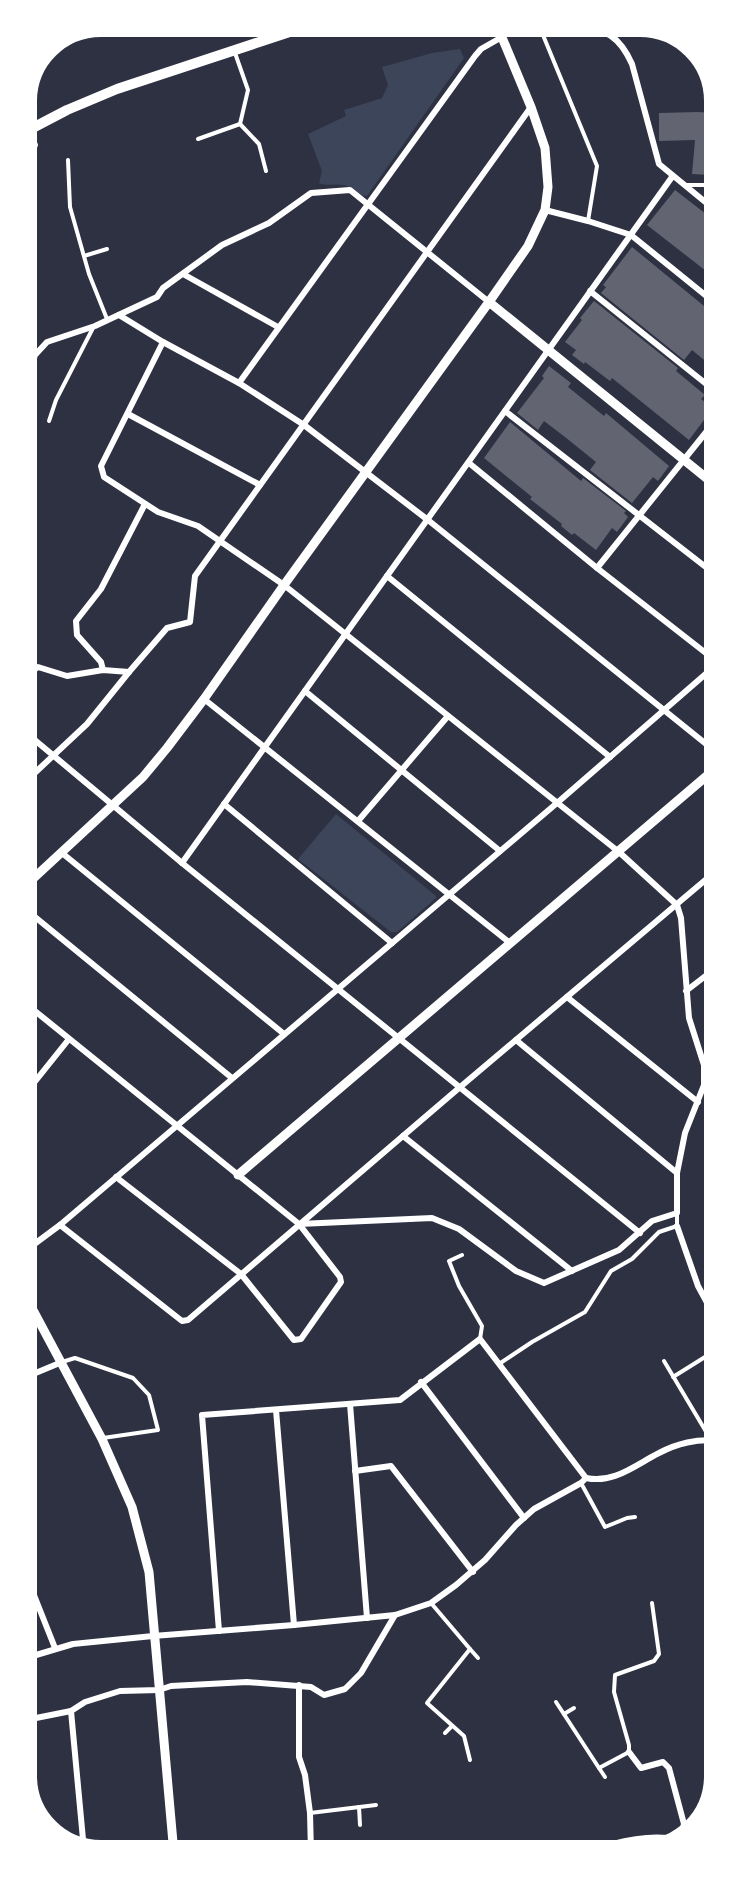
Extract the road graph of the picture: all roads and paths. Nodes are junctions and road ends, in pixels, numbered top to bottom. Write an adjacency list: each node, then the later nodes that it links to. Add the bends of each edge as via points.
1 (286, 33): 6 (main road)
2 (500, 33): 5 (street)
3 (542, 33): 19 (lane, via 597,166)
4 (607, 33): 13 (street, via 617,39 632,64 659,164)
5 (502, 38): 7 (street); 17 (street, via 475,56)
6 (234, 50): 8 (lane, via 248,90); 9 (main road, via 117,89)
7 (531, 107): 18 (street, via 545,148); 22 (street)
8 (240, 124): 10 (lane); 12 (lane, via 259,144)
9 (33, 127)
10 (198, 139)
11 (68, 160): 23 (lane, via 70,207)
12 (266, 171)
13 (672, 177): 14 (street); 20 (street)
14 (682, 184): 15 (lane); 16 (street)
15 (708, 185)
16 (708, 204)
17 (368, 205): 22 (street); 24 (street, via 350,190 311,193 269,223 222,245); 31 (street)
18 (545, 210): 19 (street); 27 (street, via 528,246)
19 (588, 221): 20 (street)
20 (631, 235): 25 (street); 26 (street)
21 (107, 249): 23 (lane)
22 (427, 252): 27 (street); 40 (street)
23 (84, 256): 29 (lane)
24 (183, 274): 28 (street, via 157,297); 31 (street)
25 (590, 291): 33 (street); 36 (street)
26 (708, 297)
27 (489, 302): 33 (street); 44 (street)
28 (119, 315): 29 (street); 32 (street)
29 (107, 319): 30 (street)
30 (95, 326): 34 (street, via 47,342); 39 (lane)
31 (278, 327): 35 (street)
32 (163, 342): 35 (street); 38 (street)
33 (548, 350): 37 (street); 42 (street)
34 (33, 361)
35 (239, 383): 40 (street)
36 (708, 385)
37 (506, 411): 43 (street); 48 (street)
38 (128, 414): 46 (street); 47 (street, via 101,466 104,477)
39 (49, 421)
40 (304, 425): 44 (street); 46 (street)
41 (708, 430): 42 (street)
42 (684, 459): 45 (street); 48 (street)
43 (469, 463): 49 (street); 51 (street)
44 (366, 472): 49 (street); 54 (street)
45 (708, 478)
46 (260, 485): 50 (street)
47 (145, 504): 50 (street, via 198,526); 58 (street, via 101,589 76,621 77,635)
48 (639, 515): 51 (street); 52 (street)
49 (428, 520): 53 (street); 63 (street)
50 (220, 540): 54 (street); 60 (street, via 195,576 190,622 167,628)
51 (597, 567): 56 (street)
52 (708, 569)
53 (387, 576): 55 (street); 69 (street)
54 (284, 585): 55 (street); 62 (street)
55 (346, 634): 61 (street); 64 (street)
56 (708, 657)
57 (33, 670): 58 (street, via 38,667 67,676)
58 (104, 670): 60 (street)
59 (708, 670): 63 (street)
60 (129, 672): 68 (street, via 87,724)
61 (305, 691): 67 (street); 70 (street)
62 (204, 699): 67 (street); 75 (street, via 143,777)
63 (664, 710): 66 (street); 69 (street)
64 (448, 716): 70 (street); 73 (street)
65 (33, 739): 68 (street)
66 (708, 746)
67 (265, 747): 74 (street); 76 (street)
68 (53, 756): 71 (street); 75 (street)
69 (610, 757): 73 (street)
70 (401, 770): 76 (street); 77 (street)
71 (33, 775)
72 (708, 775): 78 (street)
73 (557, 803): 77 (street); 78 (street)
74 (224, 804): 80 (street); 86 (street)
75 (112, 806): 79 (street); 80 (street)
76 (357, 821): 83 (street)
77 (500, 851): 83 (street)
78 (619, 852): 84 (street); 87 (street)
79 (62, 853): 82 (street); 93 (street)
80 (182, 863): 89 (street)
81 (708, 878): 84 (street)
82 (33, 879)
83 (448, 895): 86 (street); 87 (street)
84 (677, 905): 90 (street); 91 (street)
85 (33, 915): 97 (street)
86 (392, 943): 89 (street)
87 (510, 943): 95 (street)
88 (708, 974): 90 (street)
89 (338, 988): 93 (street); 95 (street)
90 (686, 991): 100 (street, via 689,1017 704,1065)
91 (567, 997): 96 (street); 100 (street)
92 (33, 1010): 94 (street)
93 (284, 1034): 97 (street)
94 (69, 1039): 98 (street); 101 (street)
95 (398, 1039): 99 (street); 104 (street)
96 (516, 1040): 99 (street); 103 (street)
97 (232, 1078): 101 (street)
98 (33, 1084)
99 (459, 1088): 102 (street); 110 (street)
100 (699, 1102): 103 (street, via 686,1133)
101 (177, 1126): 104 (street); 105 (street)
102 (403, 1136): 107 (street); 113 (street)
103 (677, 1173): 106 (street)
104 (238, 1175): 107 (street)
105 (116, 1177): 108 (street); 114 (street)
106 (677, 1213): 109 (lane); 110 (street, via 652,1221)
107 (299, 1224): 113 (street, via 432,1218 459,1229 516,1271 544,1283); 114 (street); 114 (street, via 341,1282 301,1339 294,1340)
108 (60, 1225): 111 (street); 114 (street, via 182,1321)
109 (677, 1226): 115 (street); 121 (lane, via 659,1232 632,1259 611,1271 585,1312)
110 (640, 1233): 113 (street, via 620,1250)
111 (33, 1245)
112 (462, 1255): 117 (lane, via 449,1261 482,1326)
113 (572, 1271)
114 (241, 1274)
115 (708, 1304)
116 (33, 1309): 120 (street)
117 (480, 1339): 121 (street); 124 (street)
118 (705, 1357): 123 (lane)
119 (664, 1361): 123 (lane)
120 (62, 1362): 122 (street); 128 (street); 128 (lane, via 75,1358 133,1378 149,1395 158,1430)
121 (499, 1365): 131 (street)
122 (33, 1374)
123 (673, 1377): 127 (lane)
124 (421, 1382): 125 (street, via 400,1400); 133 (street)
125 (350, 1404): 126 (street); 130 (street)
126 (276, 1410): 140 (street); 141 (street, via 202,1416)
127 (708, 1432)
128 (102, 1438): 142 (street, via 132,1507 148,1572)
129 (708, 1441): 131 (street, via 682,1443 625,1473)
130 (355, 1471): 134 (street, via 391,1466); 139 (street)
131 (583, 1480): 132 (lane, via 605,1527); 133 (street)
132 (635, 1517)
133 (524, 1518): 134 (street)
134 (473, 1572): 136 (street)
135 (33, 1593): 143 (street)
136 (431, 1603): 138 (street); 144 (lane)
137 (652, 1603): 156 (lane, via 659,1654 654,1661 615,1676 614,1692)
138 (395, 1615): 139 (street); 147 (street, via 361,1674 345,1689 324,1695 311,1687)
139 (367, 1618): 140 (street)
140 (294, 1625): 141 (street)
141 (219, 1631): 142 (street)
142 (153, 1635): 143 (street); 148 (street)
143 (55, 1648): 145 (street)
144 (470, 1649): 146 (lane); 154 (lane, via 427,1702)
145 (33, 1656)
146 (478, 1658)
147 (299, 1686): 148 (street, via 247,1682); 162 (street, via 299,1757)
148 (159, 1689): 151 (street, via 120,1691 85,1702); 167 (street)
149 (556, 1702): 152 (lane)
150 (574, 1708): 152 (lane)
151 (71, 1711): 153 (street); 166 (street)
152 (564, 1714): 158 (lane)
153 (33, 1719)
154 (452, 1726): 155 (lane); 157 (lane, via 464,1736)
155 (445, 1733)
156 (630, 1752): 158 (lane); 164 (street, via 641,1768 663,1762 669,1768)
157 (470, 1760)
158 (599, 1768): 159 (lane)
159 (605, 1777)
160 (376, 1805): 161 (lane)
161 (359, 1807): 162 (lane); 163 (lane)
162 (310, 1813): 168 (street)
163 (360, 1825)
164 (683, 1829)
165 (667, 1838): 169 (street)
166 (83, 1842)
167 (173, 1844)
168 (311, 1844)
169 (615, 1844)

